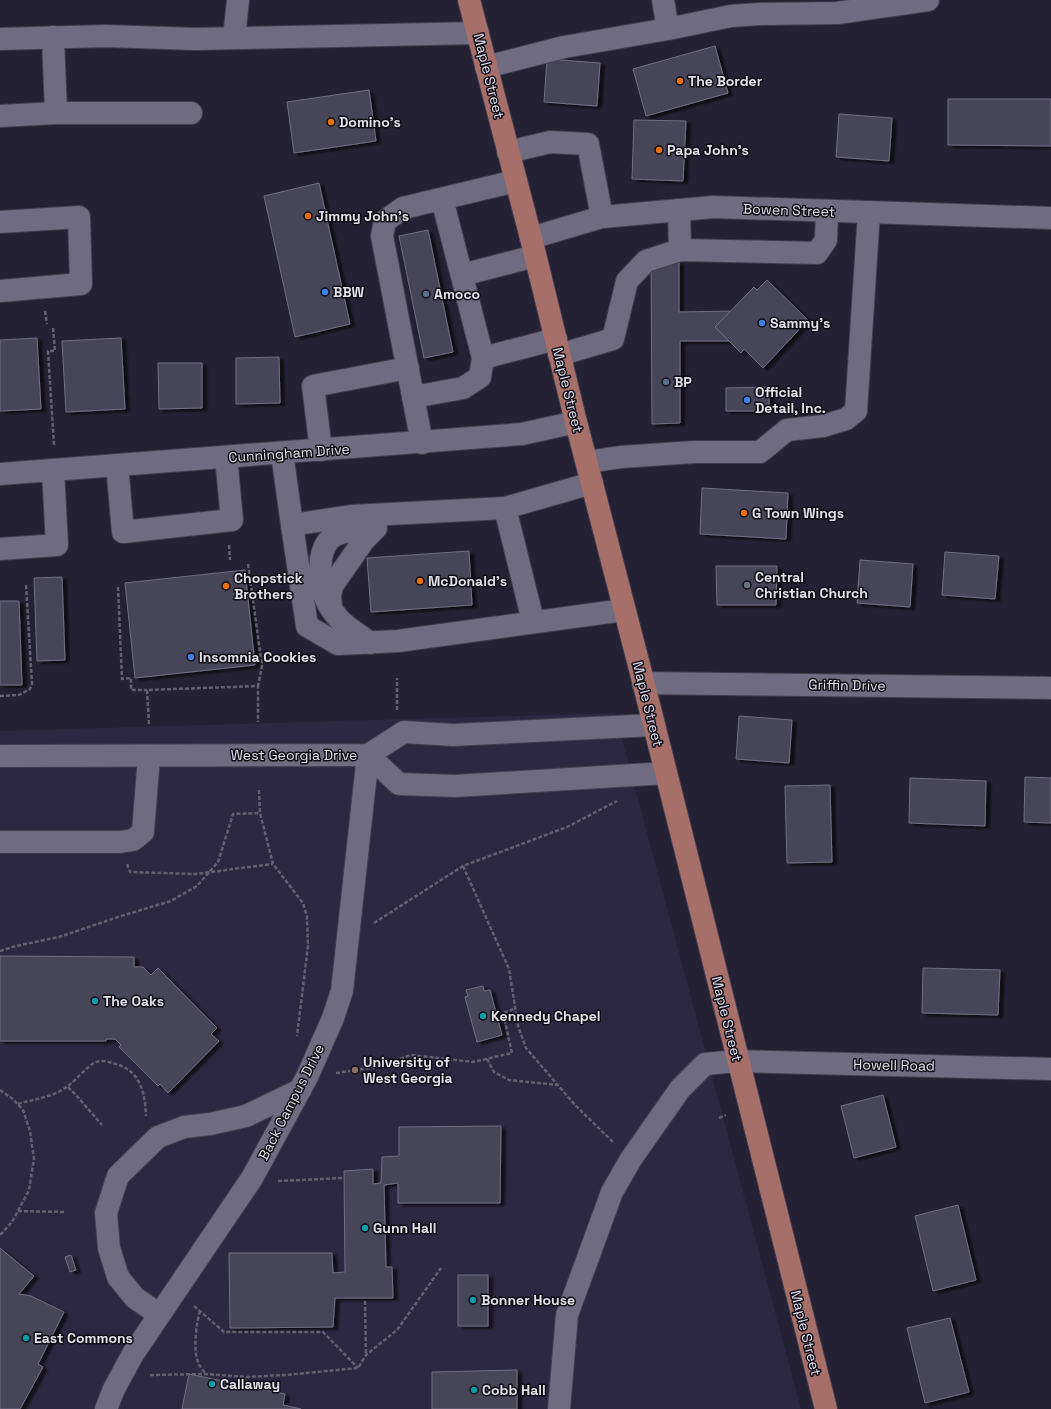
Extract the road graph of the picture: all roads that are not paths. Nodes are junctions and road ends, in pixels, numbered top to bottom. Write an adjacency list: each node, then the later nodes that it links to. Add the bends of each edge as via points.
1 (238, 0): 10 (street)
2 (469, 0): 8 (main road, Maple Street)
3 (663, 0): 7 (street)
4 (928, 0): 5 (street, via 837,13)
5 (801, 7): 6 (street, via 760,14)
6 (730, 8): 7 (street)
7 (668, 29): 12 (street, via 564,47)
8 (478, 34): 10 (street); 12 (main road, Maple Street)
9 (53, 37): 10 (street); 11 (street); 14 (street)
10 (234, 38)
11 (0, 39)
12 (486, 67): 16 (main road, Maple Street)
13 (191, 113): 14 (street)
14 (56, 114): 15 (street)
15 (0, 116)
16 (508, 152): 17 (main road, Maple Street); 22 (street, via 550,142 588,144)
17 (516, 181): 18 (street); 25 (main road, Maple Street)
18 (442, 199): 27 (street); 31 (street, via 403,208 385,221 382,236)
19 (679, 210): 20 (street, Bowen Street, via 713,207); 22 (street, Bowen Street); 26 (street)
20 (827, 211): 21 (street, Bowen Street); 26 (street, via 826,240 817,253)
21 (869, 212): 23 (street, Bowen Street); 38 (street, via 856,411 846,419 823,426 787,430 760,452 694,452)
22 (602, 217): 25 (street, Bowen Street)
23 (1051, 218)
24 (0, 222): 28 (street, via 79,217 81,284)
25 (533, 247): 27 (street, Bowen Street); 29 (main road, Maple Street)
26 (680, 250): 29 (street, via 646,261 628,282 613,339)
27 (462, 275): 30 (street)
28 (0, 291)
29 (558, 347): 30 (street); 33 (main road, Maple Street)
30 (483, 358): 32 (street, via 480,377 463,388)
31 (408, 368): 32 (street); 35 (street, via 313,386)
32 (413, 397): 34 (street)
33 (576, 422): 34 (street, Cunningham Drive, via 522,434); 38 (main road, Maple Street)
34 (422, 443): 35 (street, Cunningham Drive)
35 (321, 450): 36 (street, Cunningham Drive)
36 (282, 453): 37 (street, Cunningham Drive); 45 (street)
37 (226, 457): 39 (street, Cunningham Drive); 39 (street, via 232,520 123,532)
38 (587, 462): 42 (main road, Maple Street)
39 (117, 465): 40 (street, Cunningham Drive)
40 (53, 470): 41 (street, Cunningham Drive); 47 (street, via 57,545)
41 (0, 474)
42 (592, 483): 43 (street); 49 (main road, Maple Street)
43 (505, 508): 44 (street); 50 (street)
44 (419, 513): 45 (street, via 351,516); 46 (street)
45 (292, 525): 51 (street, via 307,626 338,644)
46 (376, 528): 48 (street, via 364,540 332,586); 48 (street, via 345,532 333,536 326,544 319,574 323,595)
47 (0, 549)
48 (331, 608): 51 (street, via 339,620)
49 (624, 610): 50 (street); 52 (main road, Maple Street)
50 (533, 622): 51 (street)
51 (370, 643)
52 (643, 683): 53 (street, Griffin Drive); 54 (main road, Maple Street)
53 (1051, 688)
54 (653, 725): 55 (street, West Georgia Drive, via 454,735 404,732); 58 (main road, Maple Street)
55 (368, 755): 57 (street, West Georgia Drive); 58 (street, via 399,784 455,786); 62 (street, Back Campus Drive, via 342,991 333,1018)
56 (0, 756): 57 (street, West Georgia Drive)
57 (149, 756): 59 (street, via 143,832 133,840)
58 (666, 773): 60 (main road, Maple Street)
59 (0, 842)
60 (737, 1061): 61 (street, Howell Road); 65 (street, Howell Road, via 705,1064 680,1089 631,1159 612,1192 567,1315); 66 (main road, Maple Street)
61 (1051, 1068)
62 (300, 1090): 63 (street, Back Campus Drive, via 252,1178); 63 (street, via 246,1116 184,1127 158,1137 118,1176 106,1213 109,1248 118,1277 135,1298)
63 (159, 1314): 64 (street, Back Campus Drive, via 133,1354)
64 (106, 1409)
65 (559, 1409)
66 (826, 1409)

